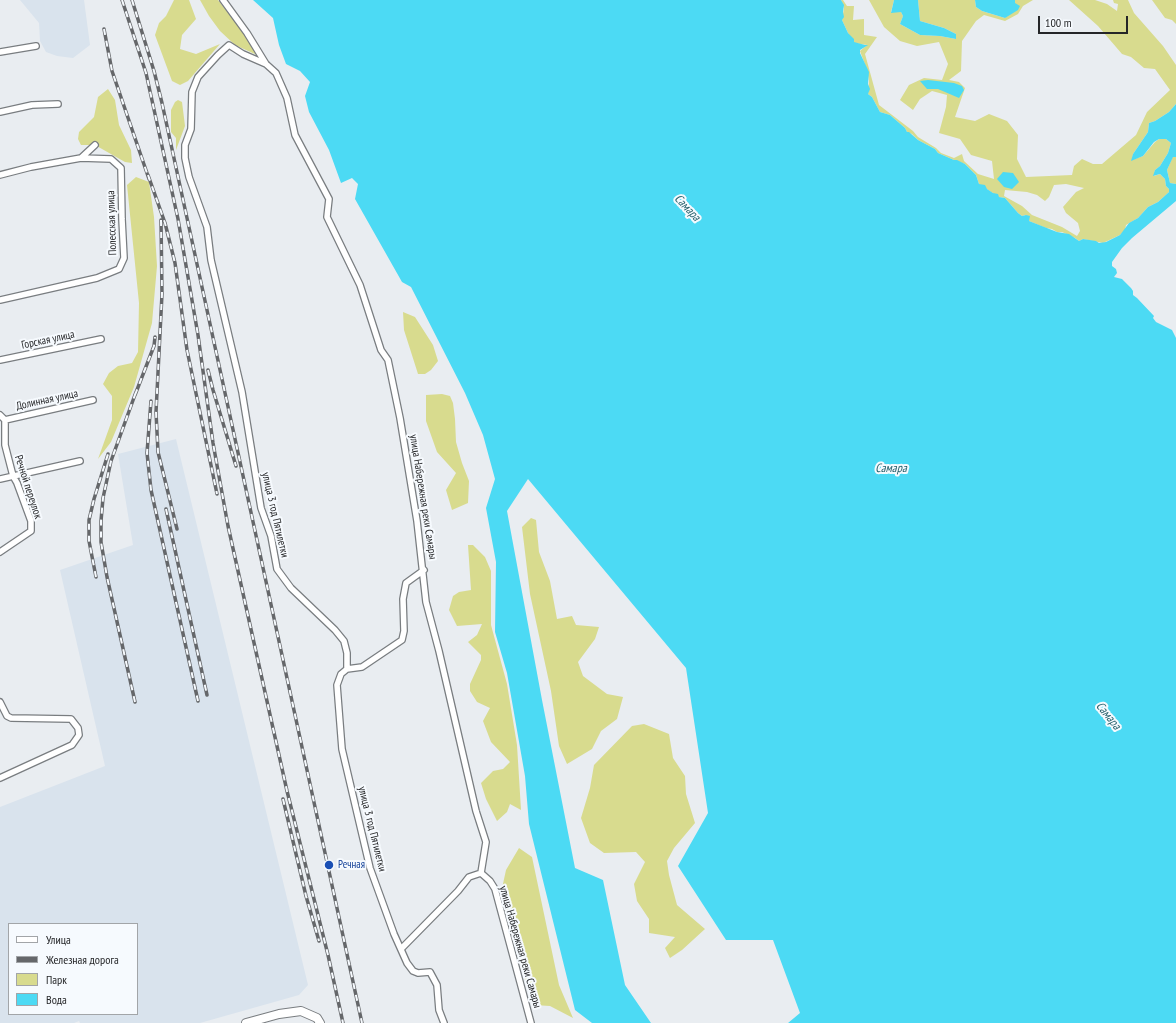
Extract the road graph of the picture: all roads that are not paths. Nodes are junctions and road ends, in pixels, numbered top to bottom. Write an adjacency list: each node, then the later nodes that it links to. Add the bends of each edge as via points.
1 (223, 0): 4 (street, улица Набережная реки Самары)
2 (36, 46): 3 (street)
3 (0, 52)
4 (266, 64): 20 (street, улица Набережная реки Самары, via 276,72 287,98 295,135 329,199 327,217 360,285 381,350 388,360 418,521); 21 (street, улица 3 год Пятилетки, via 229,45 198,77 192,92 191,129 185,145 185,158 207,227 211,260 242,392 261,508 271,536 277,569 291,588 344,641)
5 (58, 104): 6 (street, via 32,105)
6 (0, 112)
7 (95, 145): 8 (street)
8 (80, 158): 9 (street, Полесская улица); 10 (street, Полесская улица, via 112,159 121,168 124,258 119,269 97,278)
9 (0, 175)
10 (0, 300)
11 (101, 339): 12 (street, Горская улица)
12 (0, 360)
13 (93, 400): 15 (street, Долинная улица)
14 (0, 415): 15 (street)
15 (5, 420): 17 (street, Речной переулок, via 5,445)
16 (80, 461): 17 (street)
17 (13, 476): 18 (street); 19 (street, Речной переулок, via 31,521 30,531)
18 (0, 479)
19 (0, 552)
20 (424, 570): 21 (street, via 406,583 402,640 362,667); 24 (street, улица Набережная реки Самары, via 426,602 476,811 486,842)
21 (347, 669): 25 (street, улица 3 год Пятилетки, via 341,674 337,685 342,749 370,868)
22 (0, 702): 23 (street, via 7,716 11,718 71,719 78,728 79,735 72,744)
23 (0, 778)
24 (481, 874): 25 (street, via 469,877); 29 (street, улица Набережная реки Самары, via 490,880 495,889)
25 (400, 949): 28 (street, улица 3 год Пятилетки, via 414,971 430,972 437,985 439,1010)
26 (246, 1023): 27 (street, via 301,1011 317,1018)
27 (320, 1023)
28 (444, 1023)
29 (531, 1023)

